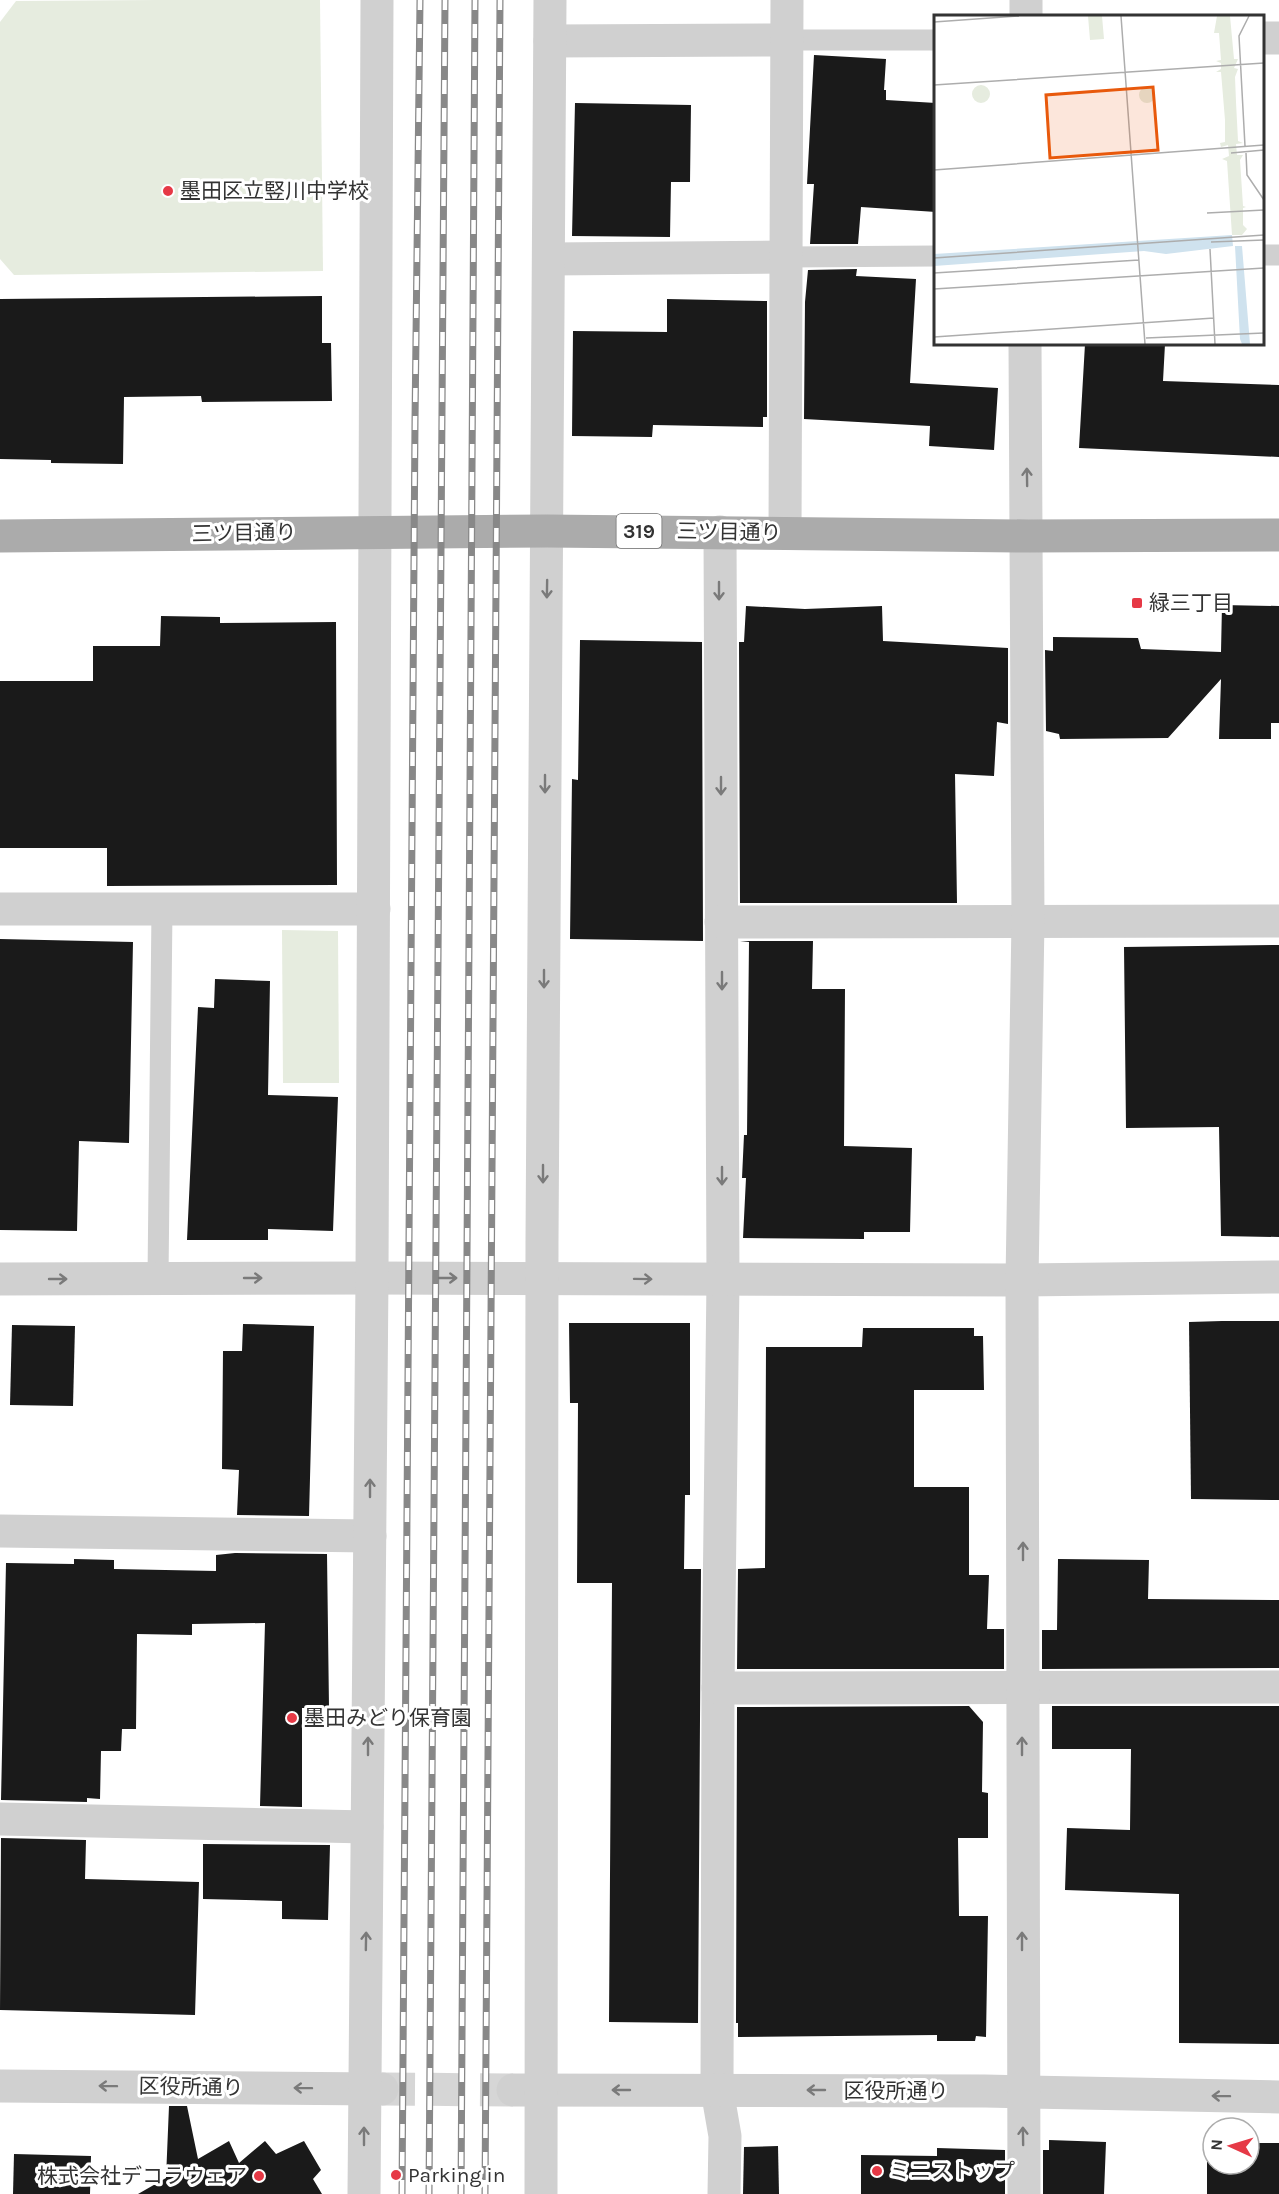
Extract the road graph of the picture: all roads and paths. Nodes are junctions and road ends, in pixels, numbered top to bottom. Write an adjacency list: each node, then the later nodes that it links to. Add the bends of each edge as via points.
1 (377, 0): 12 (street)
2 (550, 0): 6 (street)
3 (787, 0): 4 (street)
4 (787, 40): 5 (lane); 6 (street); 8 (street)
5 (934, 40)
6 (550, 41): 9 (street)
7 (934, 256): 8 (lane)
8 (786, 257): 9 (street); 14 (street)
9 (549, 258): 11 (street)
10 (1025, 345): 17 (street, one-way to 10)
11 (547, 531): 12 (main road, 三ツ目通り / 319); 13 (main road, 三ツ目通り / 319); 27 (street, one-way to 27)
12 (375, 532): 16 (main road, 三ツ目通り / 319); 20 (street)
13 (720, 532): 14 (main road, 三ツ目通り / 319); 23 (street, one-way to 23)
14 (784, 533): 17 (main road, 三ツ目通り / 319)
15 (1279, 535): 17 (main road, 三ツ目通り / 319)
16 (0, 536)
17 (1028, 536): 21 (street)
18 (0, 909): 19 (street)
19 (162, 909): 20 (street); 25 (lane)
20 (374, 909): 26 (street)
21 (1028, 921): 22 (street); 23 (street); 30 (street)
22 (1279, 921)
23 (722, 922): 29 (street, one-way to 29)
24 (1279, 1277): 30 (street)
25 (158, 1278): 26 (street, one-way to 26); 28 (street, one-way to 25)
26 (372, 1278): 27 (street, one-way to 27); 32 (street, one-way to 26)
27 (543, 1278): 29 (street, one-way to 29); 40 (street)
28 (0, 1279)
29 (723, 1280): 30 (street); 34 (street)
30 (1022, 1280): 35 (street, one-way to 30)
31 (0, 1531): 32 (street)
32 (369, 1536): 37 (street, one-way to 32)
33 (1279, 1687): 35 (street)
34 (718, 1688): 35 (street); 41 (street)
35 (1023, 1688): 42 (street, one-way to 35)
36 (0, 1819): 37 (street)
37 (367, 1827): 39 (street, one-way to 37)
38 (0, 2086): 39 (street, 区役所通り, one-way to 38)
39 (373, 2089): 44 (street, one-way to 39)
40 (527, 2090): 41 (street, 区役所通り, one-way to 40); 45 (street)
41 (717, 2090): 42 (street, 区役所通り, one-way to 41); 46 (street, via 725,2136)
42 (1023, 2092): 43 (street, 区役所通り, one-way to 42); 47 (street, one-way to 42)
43 (1279, 2097)
44 (364, 2194)
45 (541, 2194)
46 (724, 2194)
47 (1024, 2194)

